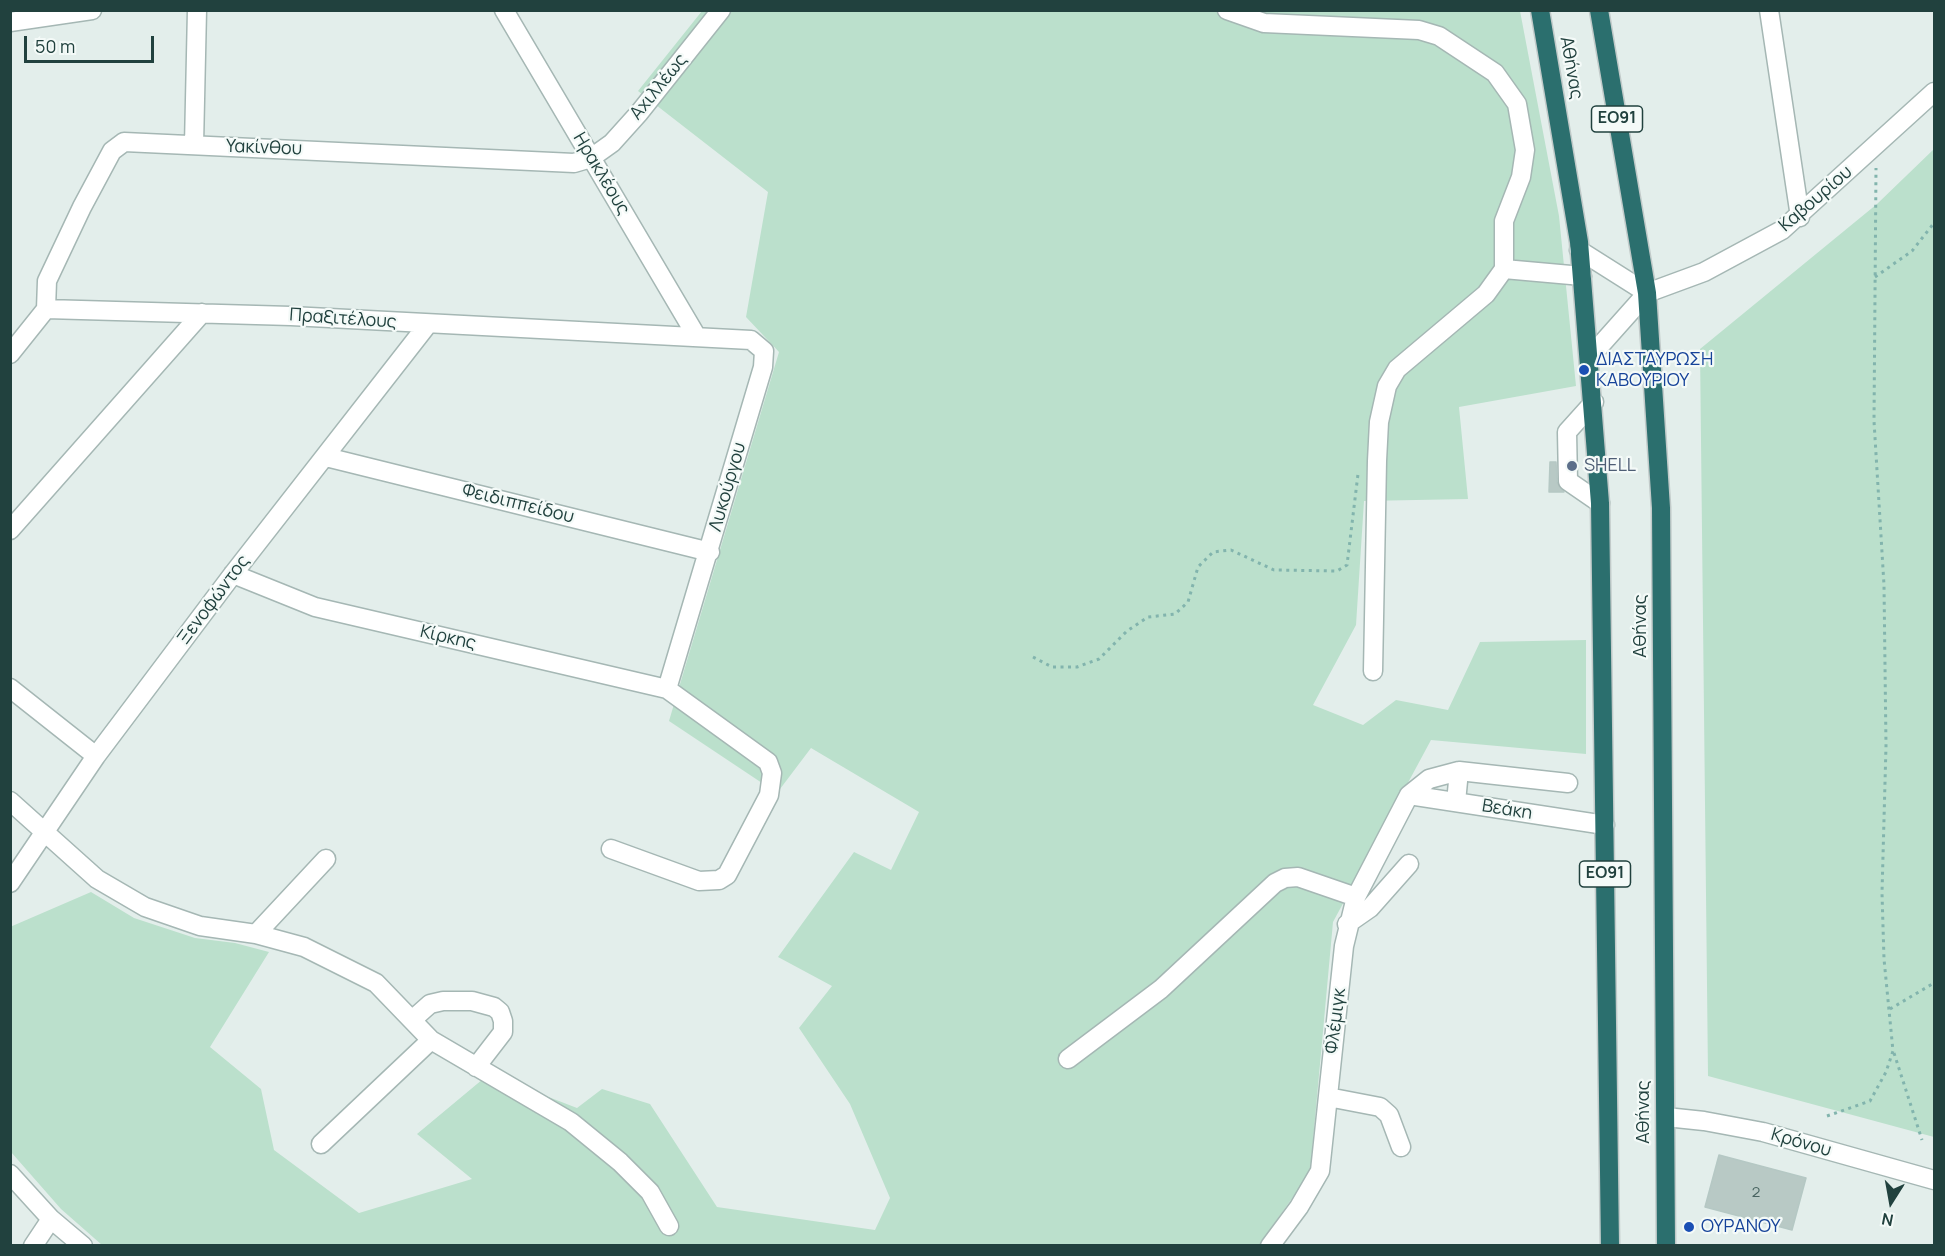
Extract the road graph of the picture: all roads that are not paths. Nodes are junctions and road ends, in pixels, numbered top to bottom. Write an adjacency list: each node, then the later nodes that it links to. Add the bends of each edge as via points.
1 (92, 10): 9 (street)
2 (197, 10): 11 (street)
3 (504, 10): 12 (street, Ηρακλέους)
4 (721, 10): 12 (street, Αχιλλέως, via 639,113 612,143)
5 (1227, 10): 15 (street, via 1264,23 1419,30 1439,36 1495,73 1517,104 1525,150 1521,177 1503,221)
6 (1540, 10): 14 (highway, Αθήνας / ΕΟ91)
7 (1599, 10): 17 (highway, Αθήνας / ΕΟ91)
8 (1769, 10): 13 (street)
9 (10, 22)
10 (1935, 92): 13 (street, Καβουρίου)
11 (194, 145): 12 (street, Υακίνθου, via 539,163 574,163); 18 (street, Υακίνθου, via 135,141 124,142 112,151 47,281)
12 (591, 158): 21 (street, Ηρακλέους)
13 (1800, 217): 17 (street, Καβουρίου, via 1704,272)
14 (1579, 250): 16 (highway, Αθήνας / ΕΟ91); 17 (street)
15 (1504, 269): 16 (street); 30 (street, via 1486,294 1398,369 1387,386 1379,422 1377,461)
16 (1582, 276): 23 (highway, Αθήνας / ΕΟ91)
17 (1647, 292): 23 (street); 53 (highway, Αθήνας / ΕΟ91, via 1661,508)
18 (46, 309): 19 (street, Πραξιτέλους); 22 (street)
19 (202, 313): 20 (street, Πραξιτέλους); 27 (street)
20 (428, 324): 21 (street, Πραξιτέλους); 25 (street, Ξενοφώντος)
21 (697, 337): 28 (street, Λυκούργου, via 752,340 764,351)
22 (10, 354)
23 (1590, 357): 24 (highway, Αθήνας / ΕΟ91)
24 (1594, 402): 26 (highway, Αθήνας / ΕΟ91); 26 (street, via 1567,432 1568,481)
25 (326, 457): 28 (street, Φειδιππείδου); 29 (street, Ξενοφώντος)
26 (1600, 502): 39 (highway, Αθήνας / ΕΟ91)
27 (10, 530)
28 (710, 552): 32 (street, Λυκούργου)
29 (233, 574): 32 (street, Κίρκης, via 315,607); 33 (street, Ξενοφώντος)
30 (1373, 671)
31 (10, 688): 33 (street)
32 (667, 689): 41 (street, via 768,762 772,773 769,795 727,875 719,880 699,880)
33 (96, 756): 40 (street, Ξενοφώντος)
34 (1459, 771): 35 (street); 36 (street, via 1429,779); 38 (street)
35 (1568, 783)
36 (1409, 795): 38 (street, Βεάκη); 45 (street, Φλέμιγκ)
37 (10, 801): 40 (street)
38 (1456, 802): 39 (street, Βεάκη)
39 (1605, 825): 63 (highway, Αθήνας / ΕΟ91)
40 (45, 830): 44 (street, Ξενοφώντος); 47 (street, via 97,879 145,907 200,926)
41 (611, 849)
42 (326, 859): 47 (street)
43 (1409, 864): 46 (street, via 1370,908)
44 (10, 883)
45 (1356, 897): 46 (street, Φλέμιγκ); 50 (street, via 1298,877 1275,883 1161,989)
46 (1347, 924): 52 (street, Φλέμιγκ)
47 (256, 934): 48 (street, via 304,946 376,982)
48 (412, 1020): 49 (street); 51 (street, via 430,1004 443,1001 472,1001 494,1007 500,1012 503,1032)
49 (431, 1040): 51 (street); 54 (street)
50 (1068, 1059)
51 (476, 1067): 59 (street, via 571,1122 620,1162 650,1192)
52 (1328, 1097): 55 (street, via 1380,1107 1389,1115); 62 (street, Φλέμιγκ, via 1320,1171)
53 (1666, 1117): 57 (street, Κρόνου, via 1763,1132); 64 (highway, Αθήνας / ΕΟ91)
54 (321, 1144)
55 (1401, 1147)
56 (10, 1174): 58 (street)
57 (1935, 1180)
58 (51, 1218): 60 (street); 61 (street)
59 (669, 1226)
60 (33, 1245)
61 (82, 1245)
62 (1270, 1245)
63 (1610, 1245)
64 (1666, 1245)

